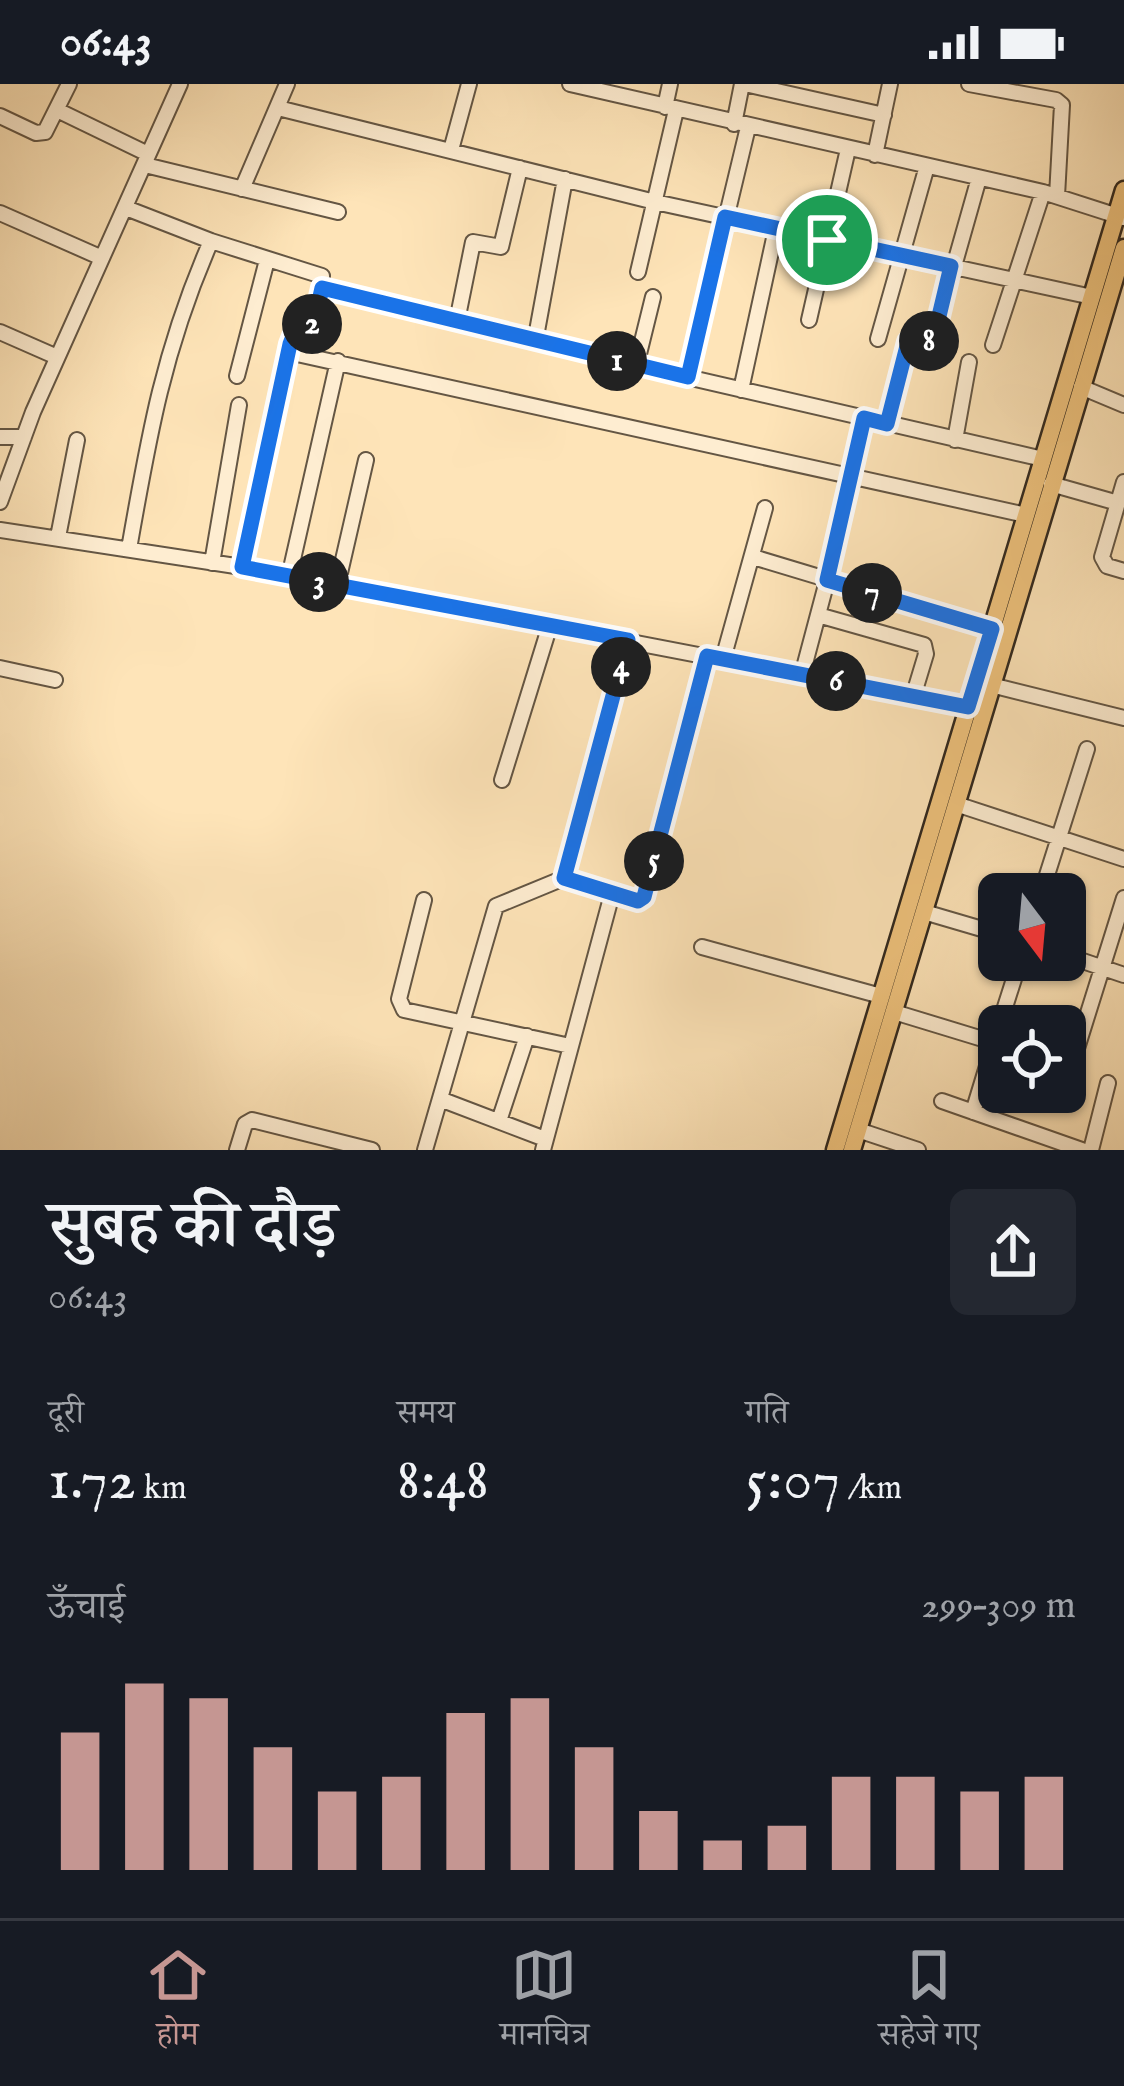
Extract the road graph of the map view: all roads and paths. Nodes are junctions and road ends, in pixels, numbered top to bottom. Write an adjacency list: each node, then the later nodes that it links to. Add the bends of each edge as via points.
1 (69, 84): 13 (street)
2 (180, 84): 20 (street)
3 (287, 84): 11 (street)
4 (469, 84): 18 (street)
5 (570, 84): 10 (street)
6 (670, 84): 12 (street)
7 (744, 84): 14 (street); 16 (street)
8 (890, 84): 14 (street)
9 (969, 84): 27 (street, via 1062,105)
10 (594, 87): 12 (street)
11 (278, 108): 18 (street); 25 (street)
12 (670, 108): 16 (street); 28 (street)
13 (57, 110): 15 (street, via 41,134); 20 (street)
14 (884, 115): 19 (street)
15 (0, 116)
16 (741, 125): 17 (street); 33 (street)
17 (848, 149): 19 (street); 35 (street)
18 (452, 150): 22 (street)
19 (875, 155): 21 (street)
20 (147, 159): 25 (street); 29 (street)
21 (927, 166): 23 (street); 38 (street)
22 (520, 168): 24 (street); 48 (street, via 501,247 473,242)
23 (979, 178): 27 (street); 41 (street)
24 (566, 179): 28 (street); 51 (street)
25 (242, 189): 30 (street)
26 (1124, 190): 32 (main road)
27 (1050, 194): 32 (street); 43 (street)
28 (655, 202): 33 (street); 42 (street)
29 (126, 208): 36 (street); 39 (street)
30 (338, 212)
31 (0, 213): 39 (street)
32 (1120, 216): 46 (main road)
33 (725, 217): 34 (street); 59 (street)
34 (776, 229): 35 (street); 61 (street)
35 (827, 240): 38 (street); 47 (street)
36 (212, 241): 40 (street); 81 (street, via 172,335)
37 (1124, 248): 60 (main road)
38 (902, 256): 41 (street); 50 (street)
39 (102, 258): 54 (street)
40 (267, 260): 44 (street, via 320,273); 58 (street)
41 (951, 266): 43 (street); 65 (street, via 934,337 908,342)
42 (638, 272)
43 (1014, 280): 46 (street); 52 (street)
44 (322, 288): 48 (street); 53 (street, via 315,320 297,326)
45 (653, 297): 57 (street)
46 (1092, 297): 70 (main road)
47 (809, 320)
48 (457, 321): 51 (street)
49 (0, 332): 54 (street)
50 (878, 339)
51 (535, 342): 57 (street)
52 (993, 345)
53 (288, 352): 55 (street); 84 (street)
54 (58, 357): 66 (street)
55 (338, 362): 72 (street); 86 (street)
56 (969, 362): 69 (street)
57 (636, 366): 59 (street)
58 (237, 376)
59 (688, 377): 61 (street)
60 (1081, 387): 63 (street); 74 (main road)
61 (740, 390): 64 (street)
62 (239, 405): 83 (street)
63 (1124, 405)
64 (864, 418): 65 (street); 72 (street)
65 (887, 424): 69 (street)
66 (24, 436): 67 (street); 75 (street)
67 (0, 437)
68 (76, 440): 80 (street)
69 (955, 440): 70 (street)
70 (1043, 459): 78 (main road)
71 (366, 460): 88 (street)
72 (853, 475): 78 (street); 87 (street)
73 (1124, 482): 76 (street)
74 (1052, 484): 76 (street); 97 (main road)
75 (0, 502)
76 (1118, 503): 85 (street, via 1102,557)
77 (765, 508): 82 (street)
78 (1026, 515): 91 (main road)
79 (0, 530): 80 (street)
80 (58, 537): 81 (street)
81 (129, 548): 83 (street)
82 (753, 557): 87 (street); 93 (street)
83 (212, 563): 84 (street)
84 (242, 567): 86 (street)
85 (1124, 572)
86 (289, 577): 88 (street)
87 (827, 580): 89 (street); 91 (street)
88 (337, 586): 90 (street)
89 (818, 615): 95 (street); 98 (street, via 924,645)
90 (550, 626): 92 (street); 102 (street)
91 (992, 629): 99 (main road)
92 (628, 640): 93 (street); 107 (street)
93 (715, 658): 95 (street); 108 (street, via 644,897)
94 (0, 668): 96 (street)
95 (802, 675): 98 (street)
96 (55, 680)
97 (992, 685): 99 (main road); 100 (street)
98 (914, 697): 99 (street)
99 (976, 709): 103 (main road); 117 (main road)
100 (1124, 718)
101 (1087, 749): 104 (street)
102 (502, 780)
103 (956, 805): 104 (street); 111 (main road)
104 (1058, 838): 105 (street); 106 (street)
105 (1124, 859)
106 (1047, 873)
107 (564, 878): 108 (street); 120 (street, via 496,906)
108 (613, 894): 123 (street)
109 (1124, 898): 115 (street)
110 (424, 900): 120 (street, via 400,1005)
111 (924, 912): 112 (street); 118 (main road)
112 (978, 928)
113 (702, 947): 117 (street)
114 (1086, 962): 115 (street)
115 (1102, 968): 116 (street); 119 (street)
116 (1124, 975)
117 (881, 996): 135 (main road)
118 (894, 1012): 122 (street); 130 (main road)
119 (1086, 1019)
120 (463, 1021): 121 (street); 125 (street)
121 (527, 1036): 123 (street); 129 (street)
122 (978, 1038)
123 (570, 1046): 131 (street)
124 (1108, 1083): 138 (street)
125 (440, 1099): 129 (street); 134 (street)
126 (978, 1100): 128 (street)
127 (942, 1101): 128 (street)
128 (974, 1112): 138 (street)
129 (499, 1120): 131 (street)
130 (858, 1130): 136 (main road); 137 (street)
131 (544, 1144)
132 (367, 1149): 133 (street, via 252,1120)
133 (237, 1150)
134 (425, 1150)
135 (835, 1150)
136 (852, 1150)
137 (918, 1150)
138 (1086, 1150)

